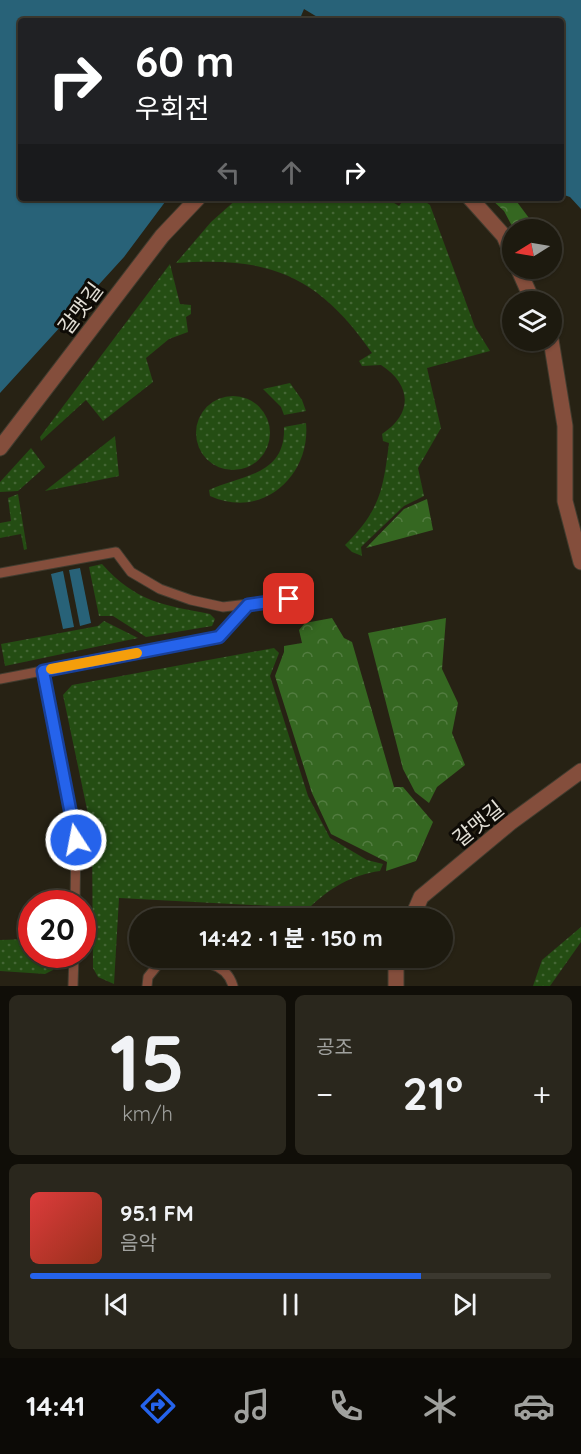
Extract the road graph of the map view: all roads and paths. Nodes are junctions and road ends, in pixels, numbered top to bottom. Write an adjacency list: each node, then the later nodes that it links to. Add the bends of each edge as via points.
1 (195, 201): 5 (street, 갈맷길, via 162,236)
2 (473, 201): 3 (street)
3 (502, 234)
4 (553, 351): 6 (street, via 565,426 565,501)
5 (0, 448)
6 (581, 562)
7 (0, 573): 9 (lane, via 116,552 131,572 160,589 223,607)
8 (289, 599): 9 (lane)
9 (248, 605): 10 (lane, via 219,637)
10 (43, 671): 11 (lane); 13 (lane, via 76,840)
11 (0, 679)
12 (581, 771): 14 (street, 갈맷길, via 510,823 421,897)
13 (75, 890)
14 (416, 908)
15 (74, 968): 17 (lane)
16 (396, 968): 20 (street)
17 (74, 986)
18 (147, 986): 19 (lane, via 148,977 160,962 215,963 230,975)
19 (234, 986)
20 (396, 986)

